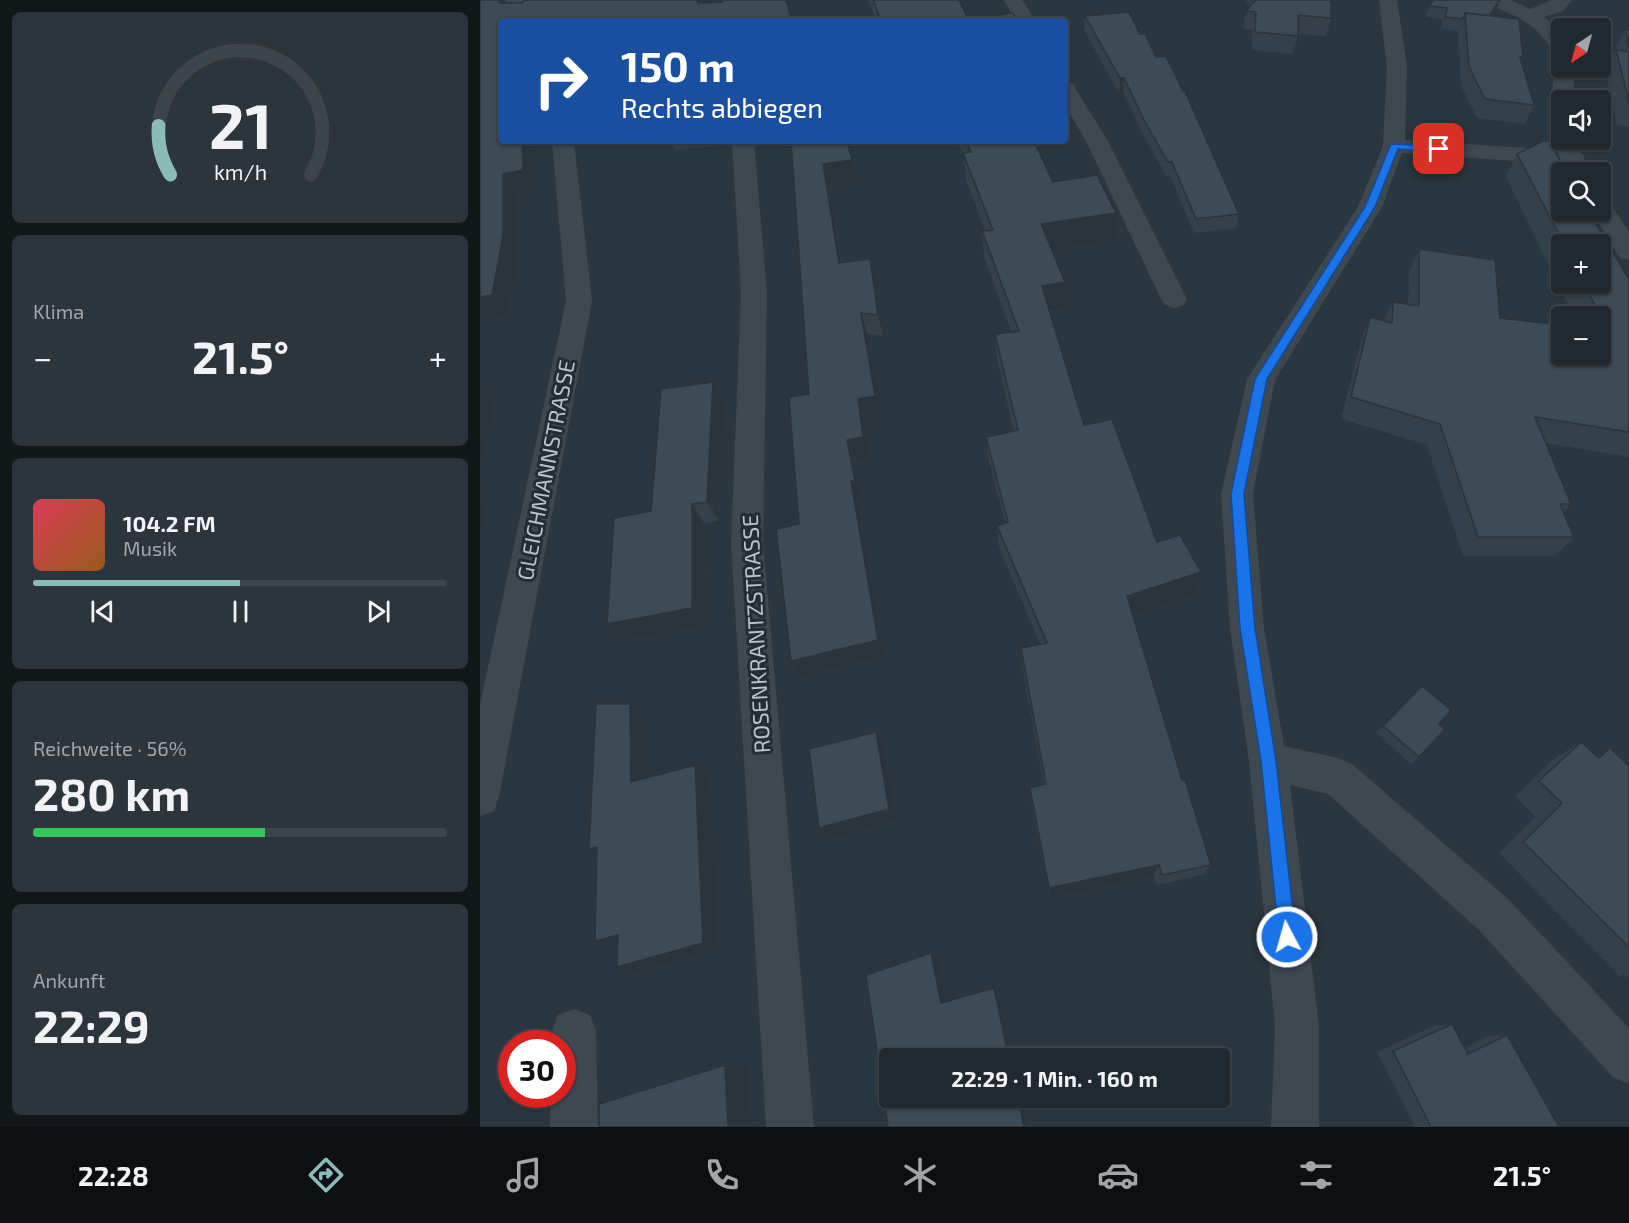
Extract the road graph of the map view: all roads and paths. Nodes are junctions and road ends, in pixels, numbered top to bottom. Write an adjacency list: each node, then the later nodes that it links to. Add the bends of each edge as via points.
1 (514, 0): 7 (street)
2 (1014, 0): 8 (street)
3 (1388, 0): 13 (street, via 1397,67)
4 (1494, 0): 6 (street)
5 (1563, 0): 6 (street, via 1556,7)
6 (1528, 16): 9 (street)
7 (521, 18)
8 (1024, 18)
9 (1551, 35)
10 (1068, 92): 17 (street, via 1097,141)
11 (563, 144): 19 (street, GLEICHMANNSTRASSE, via 579,301)
12 (743, 144): 23 (street, ROSENKRANTZSTRASSE, via 754,293 747,543)
13 (1394, 146): 14 (street); 18 (street, via 1370,207 1261,379 1244,459 1237,494 1247,628)
14 (1573, 156)
15 (1610, 222): 16 (street)
16 (1629, 252)
17 (1174, 299)
18 (1269, 761): 20 (street, via 1338,777 1493,914); 24 (street, via 1297,1026)
19 (480, 797)
20 (1629, 1061)
21 (574, 1108): 22 (street)
22 (574, 1127)
23 (790, 1127)
24 (1295, 1127)

